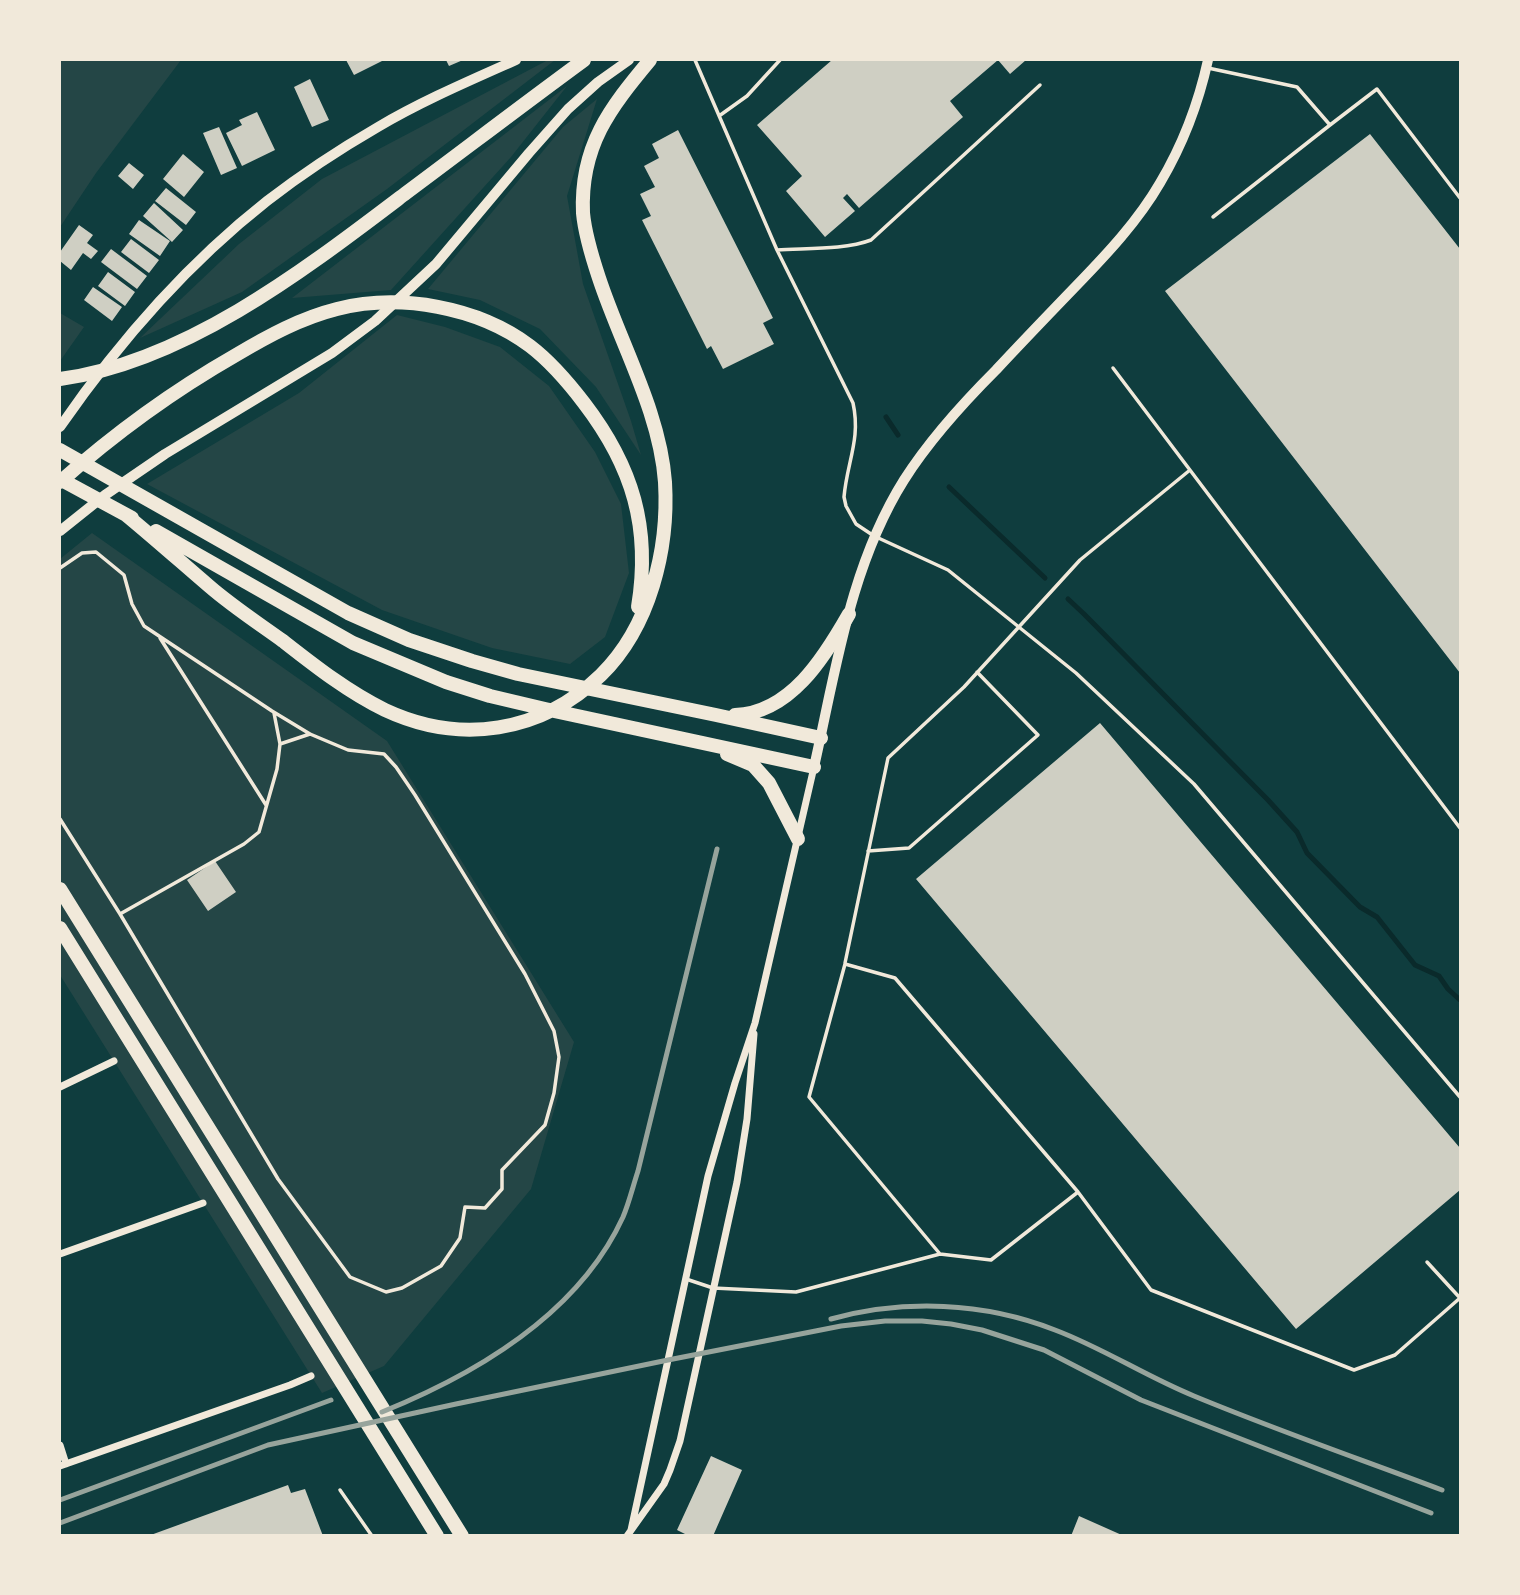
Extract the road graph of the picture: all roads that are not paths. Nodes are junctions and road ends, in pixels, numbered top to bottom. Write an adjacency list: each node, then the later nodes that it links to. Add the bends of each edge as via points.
1 (516, 60): 16 (street, via 379,126 268,200 164,296)
2 (584, 60): 15 (highway, via 336,246 226,317 149,355)
3 (629, 60): 21 (street, via 568,110 436,264 368,326 332,353 165,454)
4 (650, 60): 25 (highway, via 618,99 595,139 583,197 589,248 653,422 664,468 662,547 650,592)
5 (695, 60): 9 (lane)
6 (780, 60): 9 (lane, via 747,96)
7 (1206, 62): 10 (lane, via 1297,86); 22 (street, via 1178,146 1142,210 1101,260 944,425 904,480)
8 (1040, 85): 13 (lane, via 871,240)
9 (719, 116): 13 (lane)
10 (1330, 125): 11 (lane, via 1377,89); 12 (lane)
11 (1461, 198)
12 (1213, 217)
13 (777, 250): 22 (lane, via 853,403 856,430 844,497 856,524)
14 (1113, 368): 18 (lane)
15 (60, 379)
16 (60, 426)
17 (60, 450): 27 (highway, via 387,631 518,674)
18 (1190, 470): 24 (lane, via 1080,561); 31 (lane)
19 (60, 481): 20 (highway); 25 (highway, via 123,430 214,368 293,324 351,306 393,303 452,310 505,330 541,356 586,405 615,451 630,486 642,538 641,589)
20 (125, 514): 25 (highway, via 227,600 331,677 386,710 430,726 508,726 553,711 604,673); 29 (highway, via 353,643 446,682 519,703)
21 (60, 531)
22 (874, 536): 23 (street); 24 (lane, via 948,570)
23 (849, 614): 27 (highway, via 812,669 781,700 756,713); 28 (street)
24 (1018, 627): 26 (lane); 40 (lane, via 1076,673 1194,784)
25 (629, 638)
26 (977, 672): 33 (lane, via 888,758); 33 (lane, via 1038,735 908,848)
27 (716, 715): 28 (highway)
28 (821, 738): 30 (street)
29 (707, 744): 30 (highway); 32 (highway, via 754,765 769,783)
30 (814, 767): 32 (street)
31 (1461, 828)
32 (798, 839): 37 (street)
33 (868, 851): 36 (lane)
34 (60, 889): 56 (highway)
35 (60, 928): 55 (highway)
36 (845, 964): 41 (lane, via 895,978); 44 (lane, via 809,1097)
37 (755, 1023): 46 (street, via 716,1145); 47 (street, via 737,1182)
38 (114, 1061): 39 (street)
39 (60, 1087)
40 (1461, 1097)
41 (1078, 1192): 44 (lane, via 991,1260); 48 (lane, via 1151,1290 1354,1370 1395,1355)
42 (202, 1203): 43 (street)
43 (60, 1254)
44 (940, 1254): 47 (lane, via 796,1292)
45 (1427, 1262): 48 (lane)
46 (686, 1279): 47 (lane); 53 (street)
47 (713, 1288): 53 (street, via 676,1457 664,1484)
48 (1460, 1298)
49 (311, 1376): 51 (street)
50 (60, 1445): 51 (street)
51 (63, 1465)
52 (340, 1490): 54 (lane)
53 (629, 1533)
54 (372, 1535)
55 (437, 1535)
56 (462, 1535)

